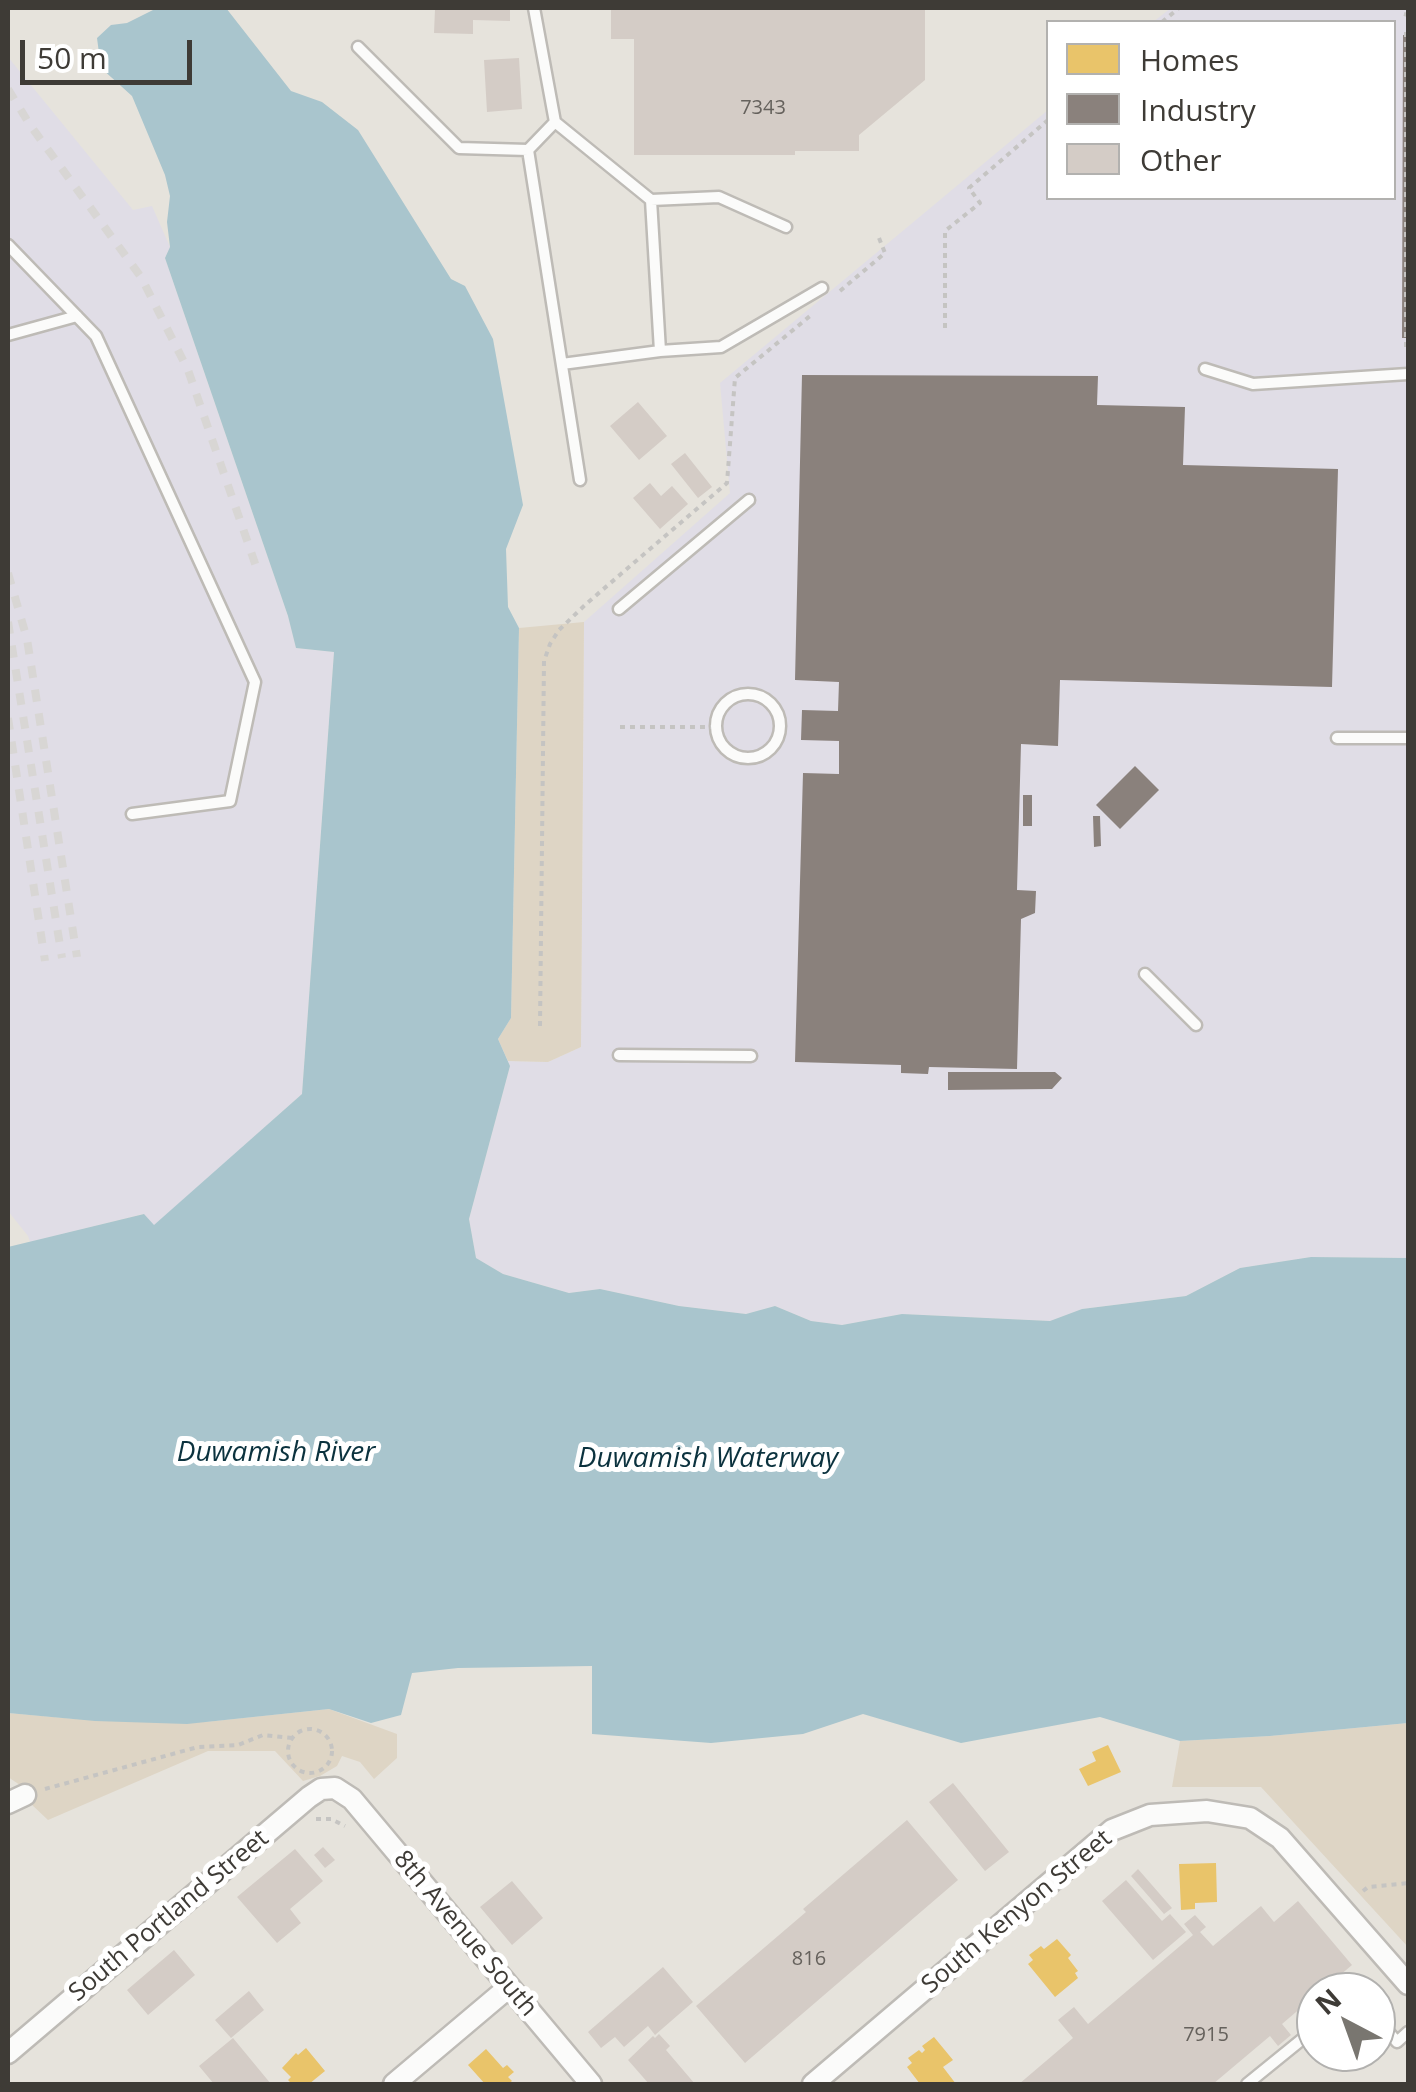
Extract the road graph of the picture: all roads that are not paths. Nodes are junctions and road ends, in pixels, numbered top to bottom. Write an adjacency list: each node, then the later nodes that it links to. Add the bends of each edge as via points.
1 (534, 8): 3 (lane)
2 (358, 47): 4 (lane, via 459,148)
3 (556, 122): 4 (lane); 5 (lane)
4 (528, 150): 12 (lane)
5 (650, 200): 6 (lane, via 719,198); 11 (lane)
6 (786, 227)
7 (8, 245): 9 (lane)
8 (822, 288): 11 (lane, via 721,347)
9 (77, 316): 10 (lane); 21 (lane, via 96,336 255,682 230,801)
10 (8, 336)
11 (660, 351): 12 (lane)
12 (562, 364): 15 (lane)
13 (1205, 369): 14 (lane, via 1252,384)
14 (1408, 374)
15 (580, 480)
16 (749, 500): 17 (lane)
17 (619, 608)
18 (716, 726): 18 (lane, via 726,750 745,758 773,746 780,727 774,707 747,694 727,702)
19 (1336, 738): 20 (lane)
20 (1408, 738)
21 (132, 814)
22 (1145, 974): 23 (lane)
23 (1196, 1025)
24 (619, 1055): 25 (lane)
25 (751, 1056)
26 (334, 1788): 28 (street, 8th Avenue South, via 352,1800); 30 (street, South Portland Street, via 309,1796)
27 (1408, 1984): 33 (street, South Kenyon Street, via 1280,1838 1250,1818 1206,1810 1150,1815 1112,1830)
28 (509, 1987): 31 (street); 32 (street, 8th Avenue South)
29 (1296, 2044): 34 (lane)
30 (8, 2053)
31 (394, 2084)
32 (590, 2084)
33 (812, 2084)
34 (1247, 2084)

